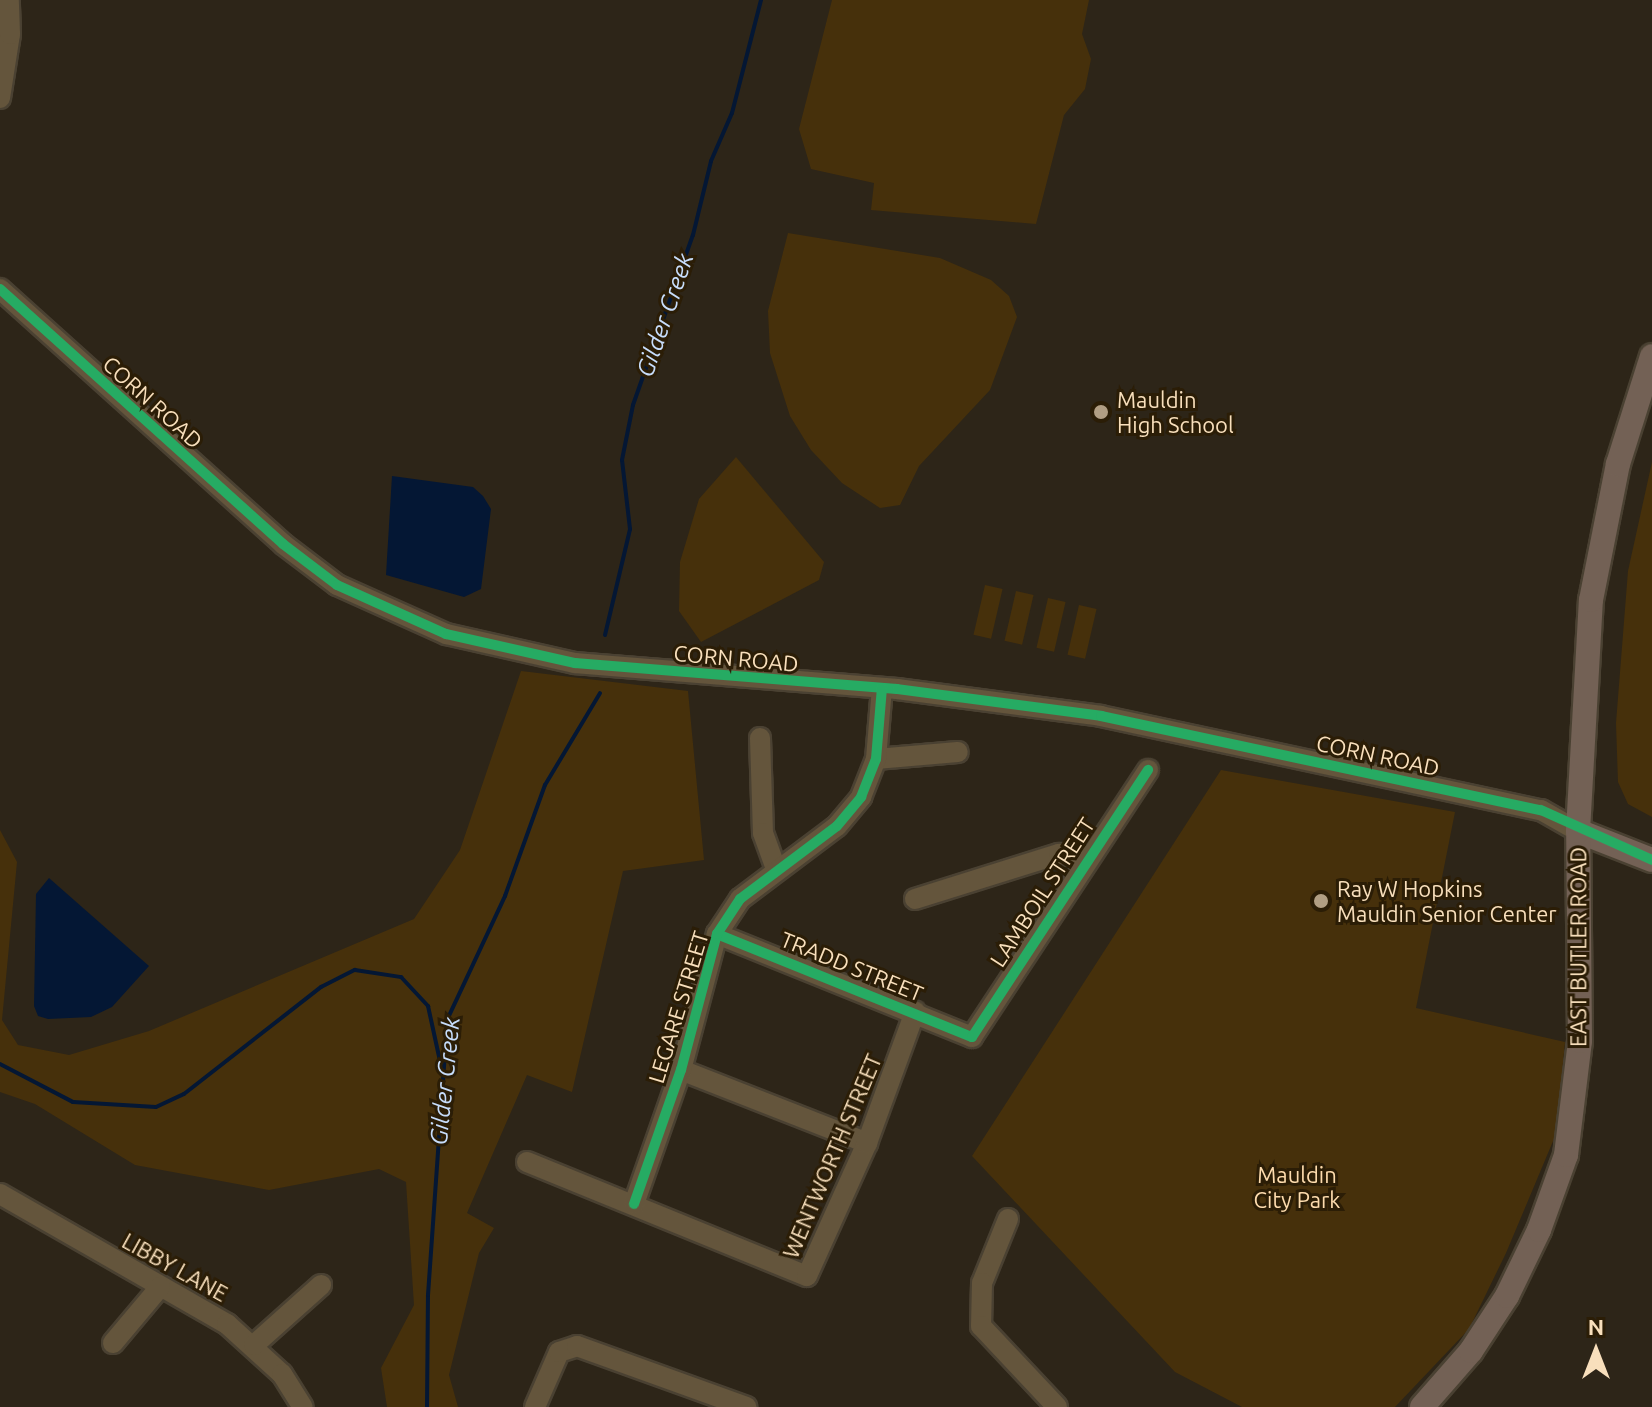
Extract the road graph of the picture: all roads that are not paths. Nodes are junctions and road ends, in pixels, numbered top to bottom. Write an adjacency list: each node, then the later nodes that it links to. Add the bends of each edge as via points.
1 (9, 0): 2 (street)
2 (0, 98)
3 (0, 289): 5 (street, CORN ROAD, via 283,544 337,585 403,617 494,648 546,659)
4 (1652, 356): 10 (main road, EAST BUTLER ROAD, via 1616,472 1591,600)
5 (882, 688): 8 (street, LEGARE STREET); 10 (street, CORN ROAD, via 1101,716 1541,810)
6 (760, 738): 13 (street, via 763,833)
7 (958, 752): 8 (street)
8 (876, 759): 13 (street, LEGARE STREET, via 861,797 837,826)
9 (1148, 770): 11 (street, LAMBOIL STREET)
10 (1578, 831): 12 (main road); 32 (main road, EAST BUTLER ROAD, via 1581,1006 1566,1155 1539,1230 1507,1296 1471,1351)
11 (1088, 856): 14 (street, via 1059,854); 17 (street, LAMBOIL STREET)
12 (1652, 860)
13 (776, 869): 15 (street, LEGARE STREET, via 740,899)
14 (915, 899)
15 (717, 934): 16 (street, TRADD STREET); 18 (street, LEGARE STREET)
16 (915, 1012): 17 (street, TRADD STREET); 19 (street, WENTWORTH STREET)
17 (972, 1037)
18 (681, 1070): 19 (street); 22 (street, LEGARE STREET)
19 (867, 1143): 22 (street, WENTWORTH STREET, via 807,1276)
20 (527, 1162): 22 (street)
21 (0, 1194): 25 (street, LIBBY LANE)
22 (634, 1204)
23 (1008, 1219): 31 (street, via 982,1283 981,1326)
24 (321, 1285): 27 (street)
25 (160, 1287): 26 (street); 27 (street, LIBBY LANE)
26 (113, 1343)
27 (254, 1345): 28 (street, LIBBY LANE)
28 (303, 1407)
29 (535, 1407): 30 (street, via 559,1352 577,1346)
30 (746, 1407)
31 (1057, 1407)
32 (1422, 1407)

